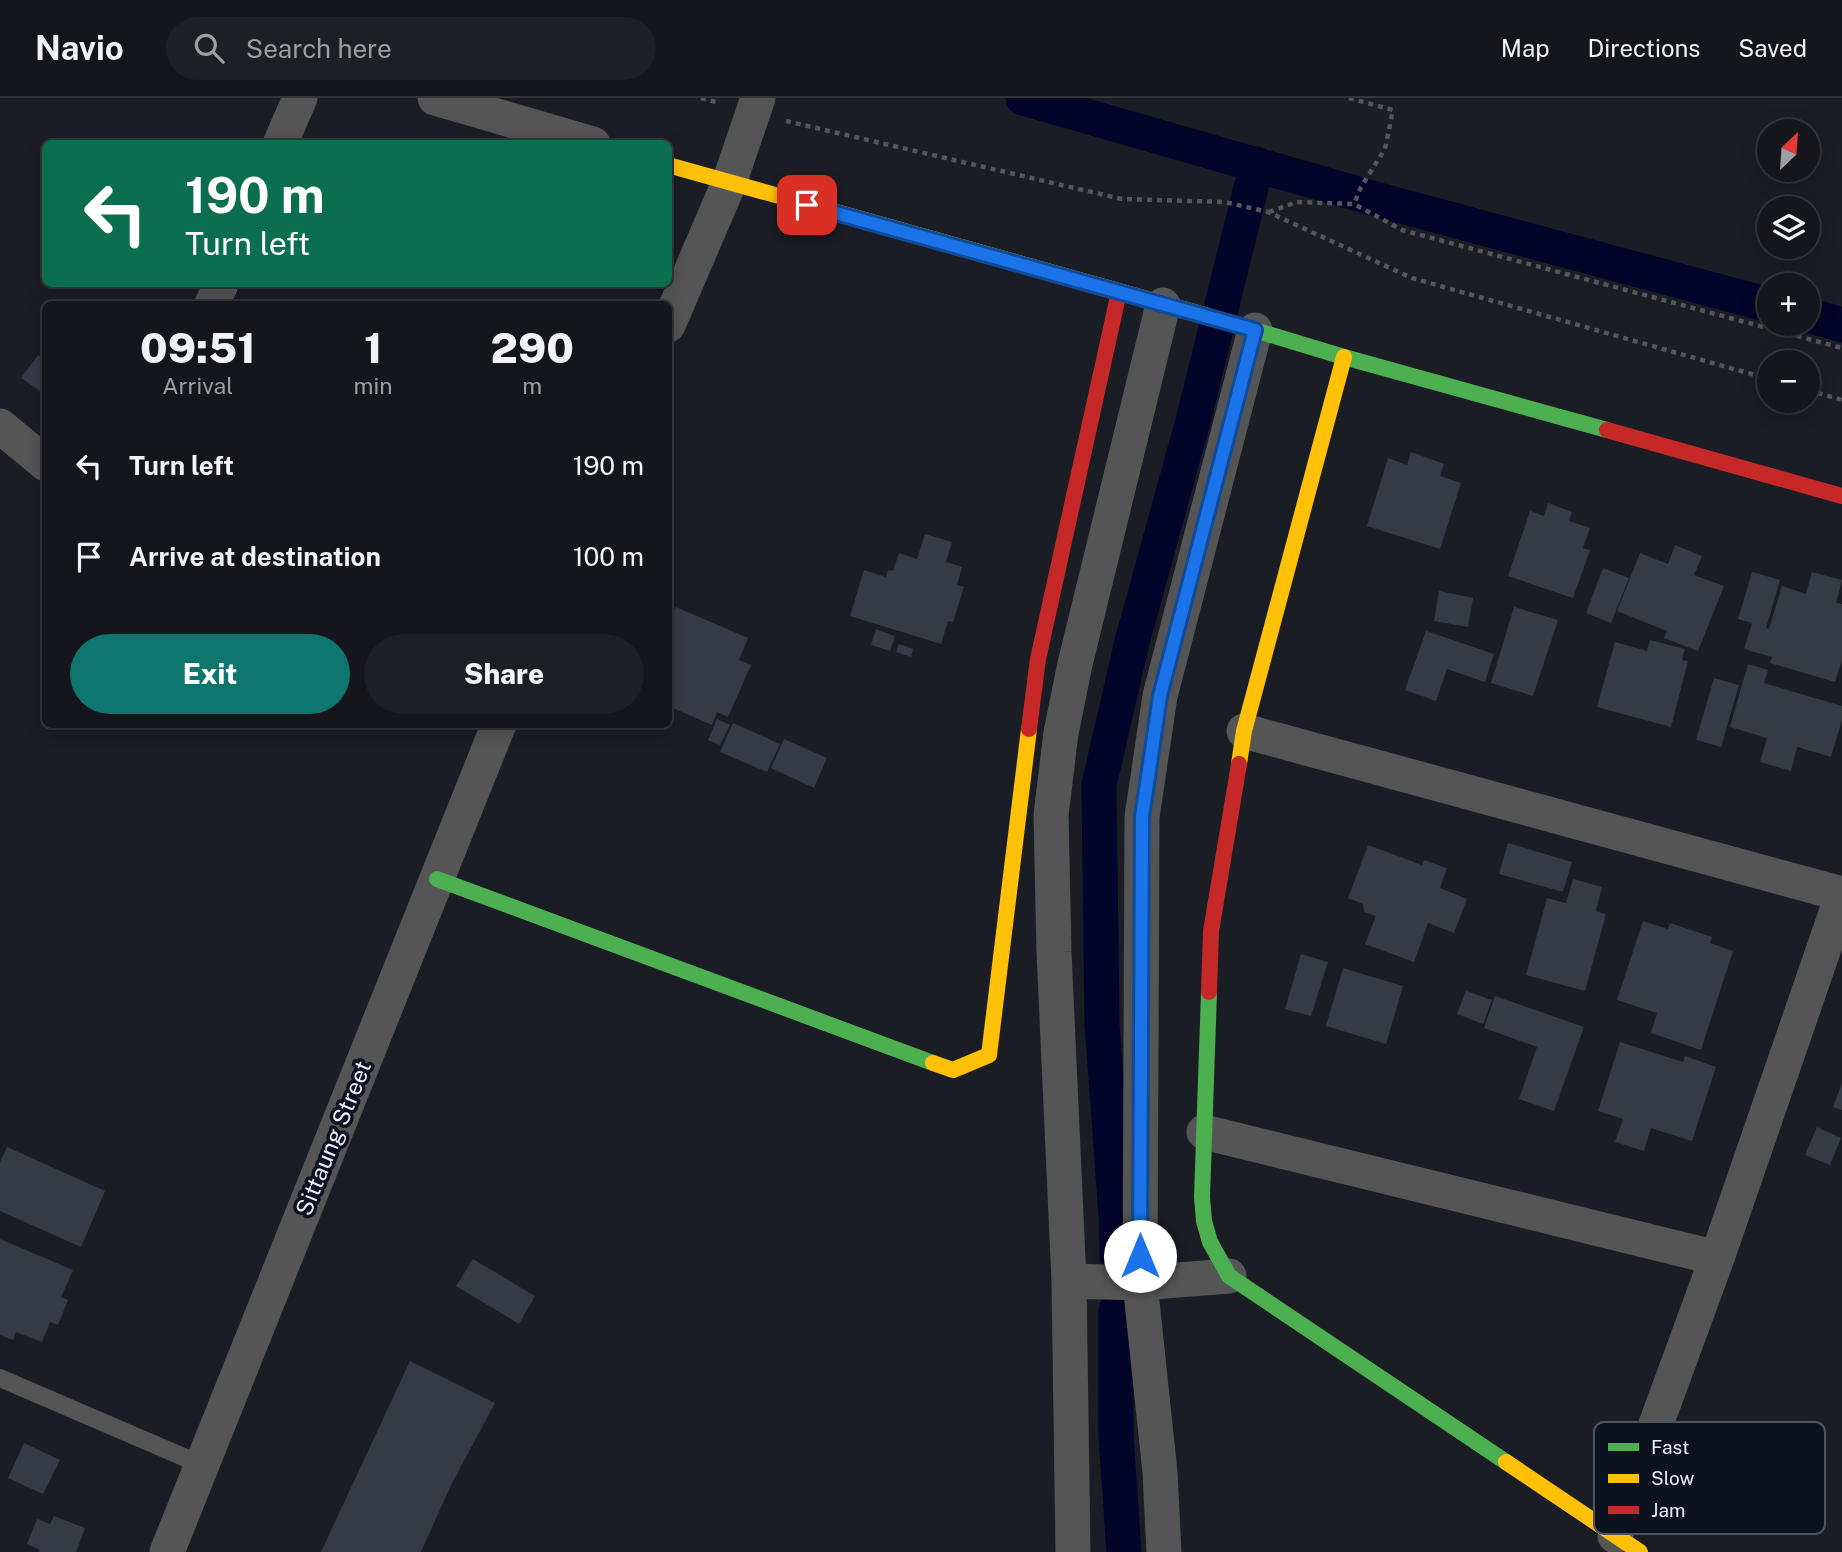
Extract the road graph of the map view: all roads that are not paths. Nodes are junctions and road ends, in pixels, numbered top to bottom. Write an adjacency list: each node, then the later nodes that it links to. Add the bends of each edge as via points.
1 (300, 98): 4 (street)
2 (435, 98): 5 (street)
3 (756, 105): 7 (street)
4 (283, 140)
5 (579, 140)
6 (672, 166): 7 (street)
7 (729, 183): 8 (street); 10 (street)
8 (1119, 292): 9 (street); 18 (street, via 1038,659 989,1055 953,1070)
9 (1178, 308): 11 (street); 23 (street, via 1075,664 1051,815)
10 (672, 316)
11 (1246, 327): 12 (street); 24 (street, via 1160,696 1142,817)
12 (1344, 357): 15 (street); 17 (street)
13 (0, 426): 14 (street)
14 (42, 461)
15 (1842, 496)
16 (497, 728): 18 (street, Sittaung Street)
17 (1244, 731): 19 (street); 20 (street, via 1211,931)
18 (437, 879): 27 (street, Sittaung Street)
19 (1842, 895): 21 (street)
20 (1204, 1132): 21 (street); 22 (street, via 1202,1208 1207,1237)
21 (1717, 1258): 26 (street)
22 (1229, 1276): 24 (street); 28 (street)
23 (1069, 1281): 24 (street); 32 (street)
24 (1140, 1283): 33 (street)
25 (0, 1378): 27 (lane)
26 (1665, 1422)
27 (202, 1465): 31 (street, Sittaung Street)
28 (1594, 1522)
29 (1612, 1534): 30 (street)
30 (1627, 1544)
31 (167, 1552)
32 (1073, 1552)
33 (1164, 1552)

